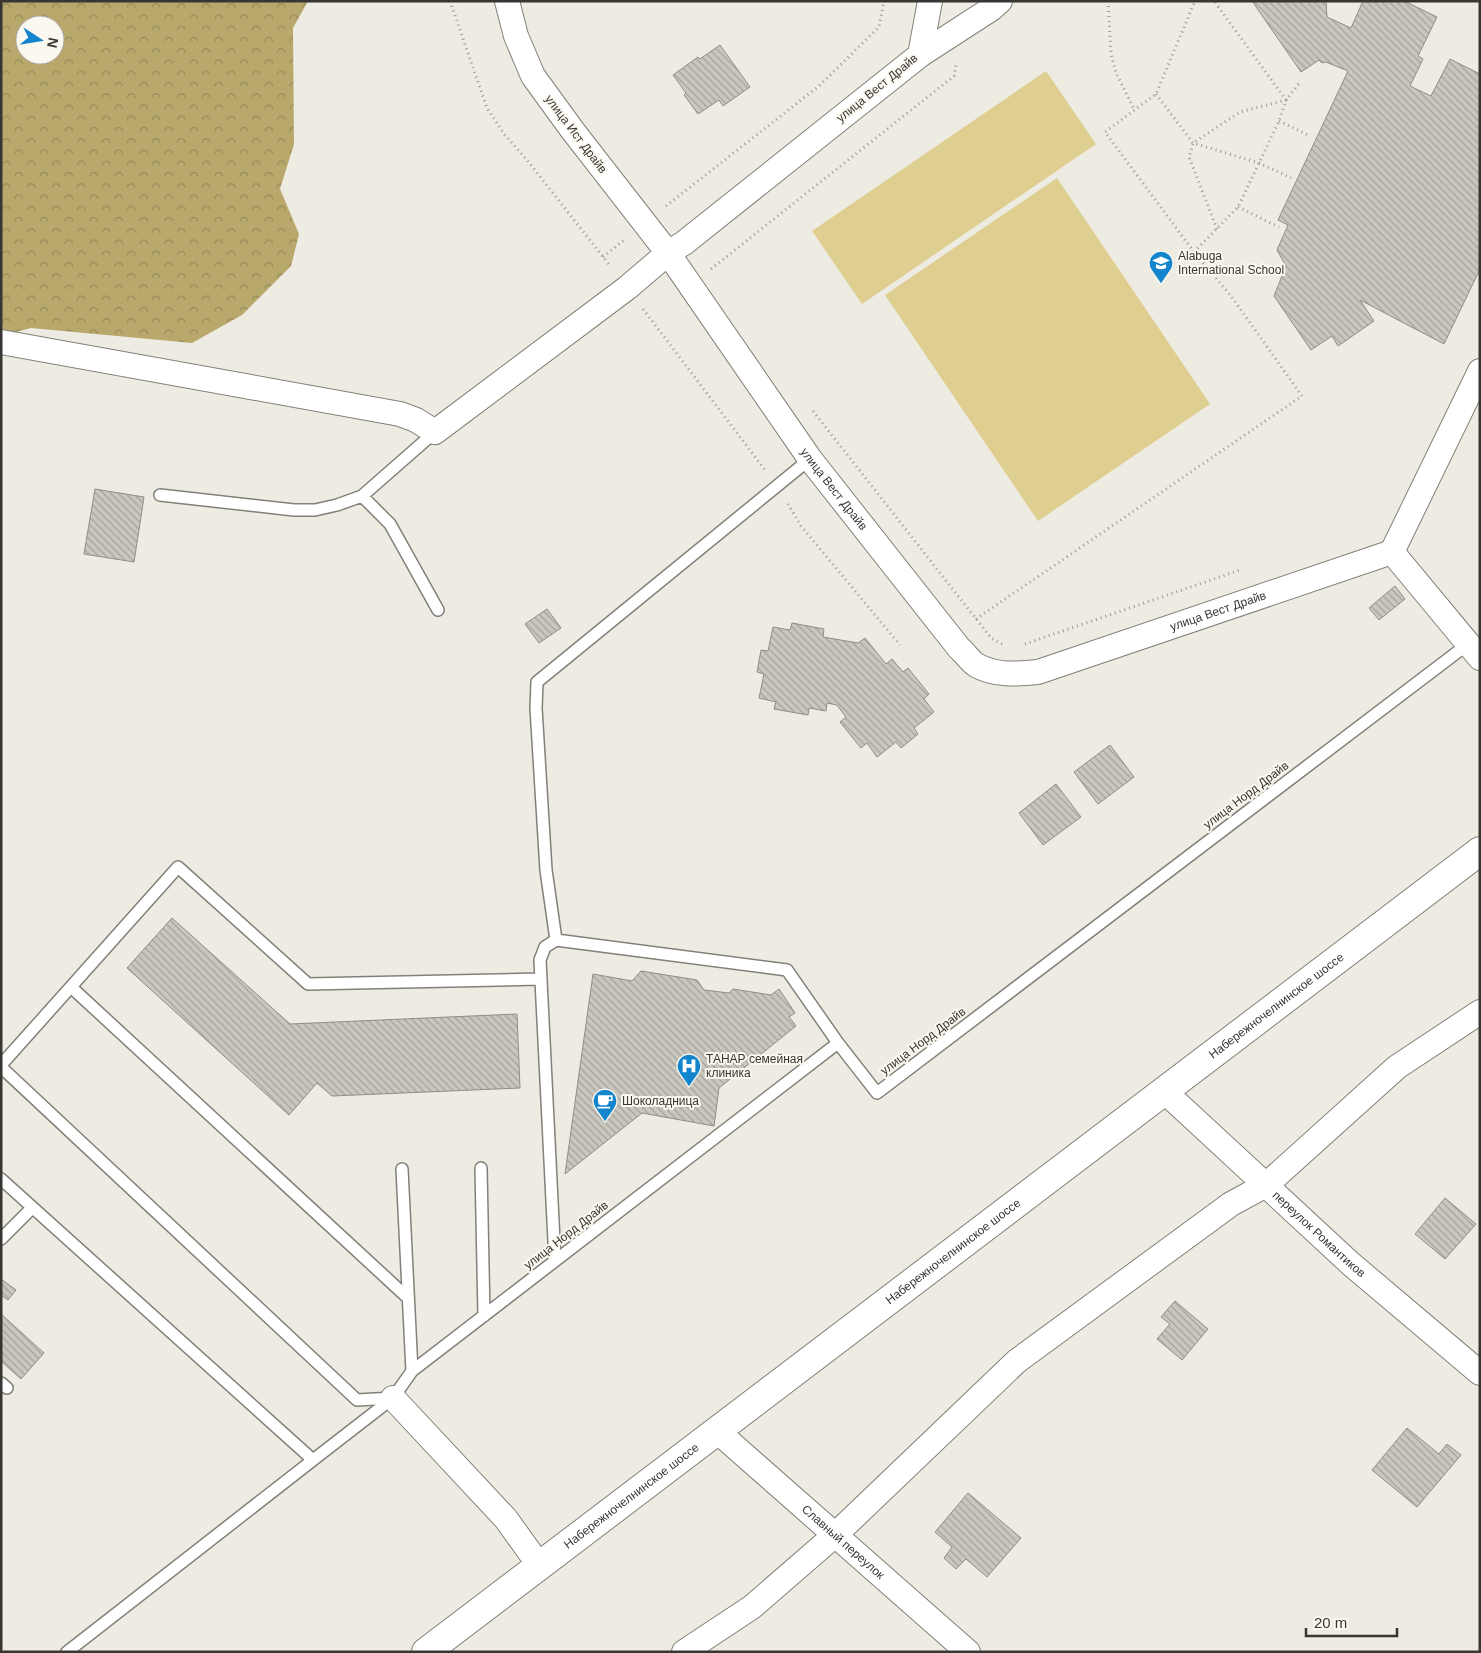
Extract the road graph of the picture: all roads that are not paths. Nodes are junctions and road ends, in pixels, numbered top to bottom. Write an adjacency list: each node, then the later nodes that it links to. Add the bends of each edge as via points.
1 (507, 1): 5 (street, улица Ист Драйв, via 516,36 533,76)
2 (930, 1): 4 (street, улица Вест Драйв)
3 (1000, 1): 4 (street)
4 (920, 55): 5 (street, улица Вест Драйв)
5 (668, 253): 8 (street, via 627,288); 9 (street, улица Вест Драйв)
6 (1, 342): 8 (street, via 400,414)
7 (1480, 371): 12 (street)
8 (434, 432): 11 (lane)
9 (810, 458): 12 (street, улица Вест Драйв, via 959,648 976,664 995,672 1015,675 1038,672); 16 (lane, via 537,682 544,850)
10 (160, 495): 11 (lane, via 294,510 337,506)
11 (362, 496): 13 (lane, via 390,524)
12 (1392, 552): 14 (street)
13 (438, 610)
14 (1474, 651): 20 (lane, улица Норд Драйв, via 877,1093)
15 (1480, 851): 22 (main road, Набережночелнинское шоссе)
16 (556, 940): 17 (lane, via 545,947 540,960); 20 (lane, via 787,970)
17 (540, 979): 18 (lane, via 308,984 178,867); 29 (lane)
18 (71, 987): 21 (lane); 30 (lane)
19 (1480, 1012): 26 (street, via 1397,1067)
20 (838, 1043): 29 (lane, улица Норд Драйв)
21 (1, 1066): 34 (lane, via 357,1400)
22 (1164, 1091): 26 (street, переулок Романтиков); 35 (main road, Набережночелнинское шоссе)
23 (481, 1168): 31 (lane)
24 (402, 1169): 30 (lane)
25 (1, 1179): 27 (lane)
26 (1266, 1185): 33 (street, переулок Романтиков, via 1351,1264); 37 (street, via 1232,1204 1017,1360)
27 (32, 1208): 28 (lane); 36 (lane)
28 (1, 1239)
29 (555, 1261): 31 (lane, улица Норд Драйв)
30 (408, 1298): 32 (lane)
31 (484, 1316): 32 (lane, улица Норд Драйв)
32 (412, 1371): 34 (lane, улица Норд Драйв)
33 (1480, 1374)
34 (393, 1398): 36 (lane, улица Норд Драйв); 38 (street, via 506,1519)
35 (717, 1431): 37 (street, Славный переулок); 38 (main road, Набережночелнинское шоссе)
36 (313, 1460): 39 (lane, улица Норд Драйв)
37 (835, 1535): 41 (street, via 752,1606); 42 (street, Славный переулок)
38 (539, 1565): 40 (main road, Набережночелнинское шоссе)
39 (67, 1652)
40 (426, 1652)
41 (684, 1652)
42 (968, 1652)

